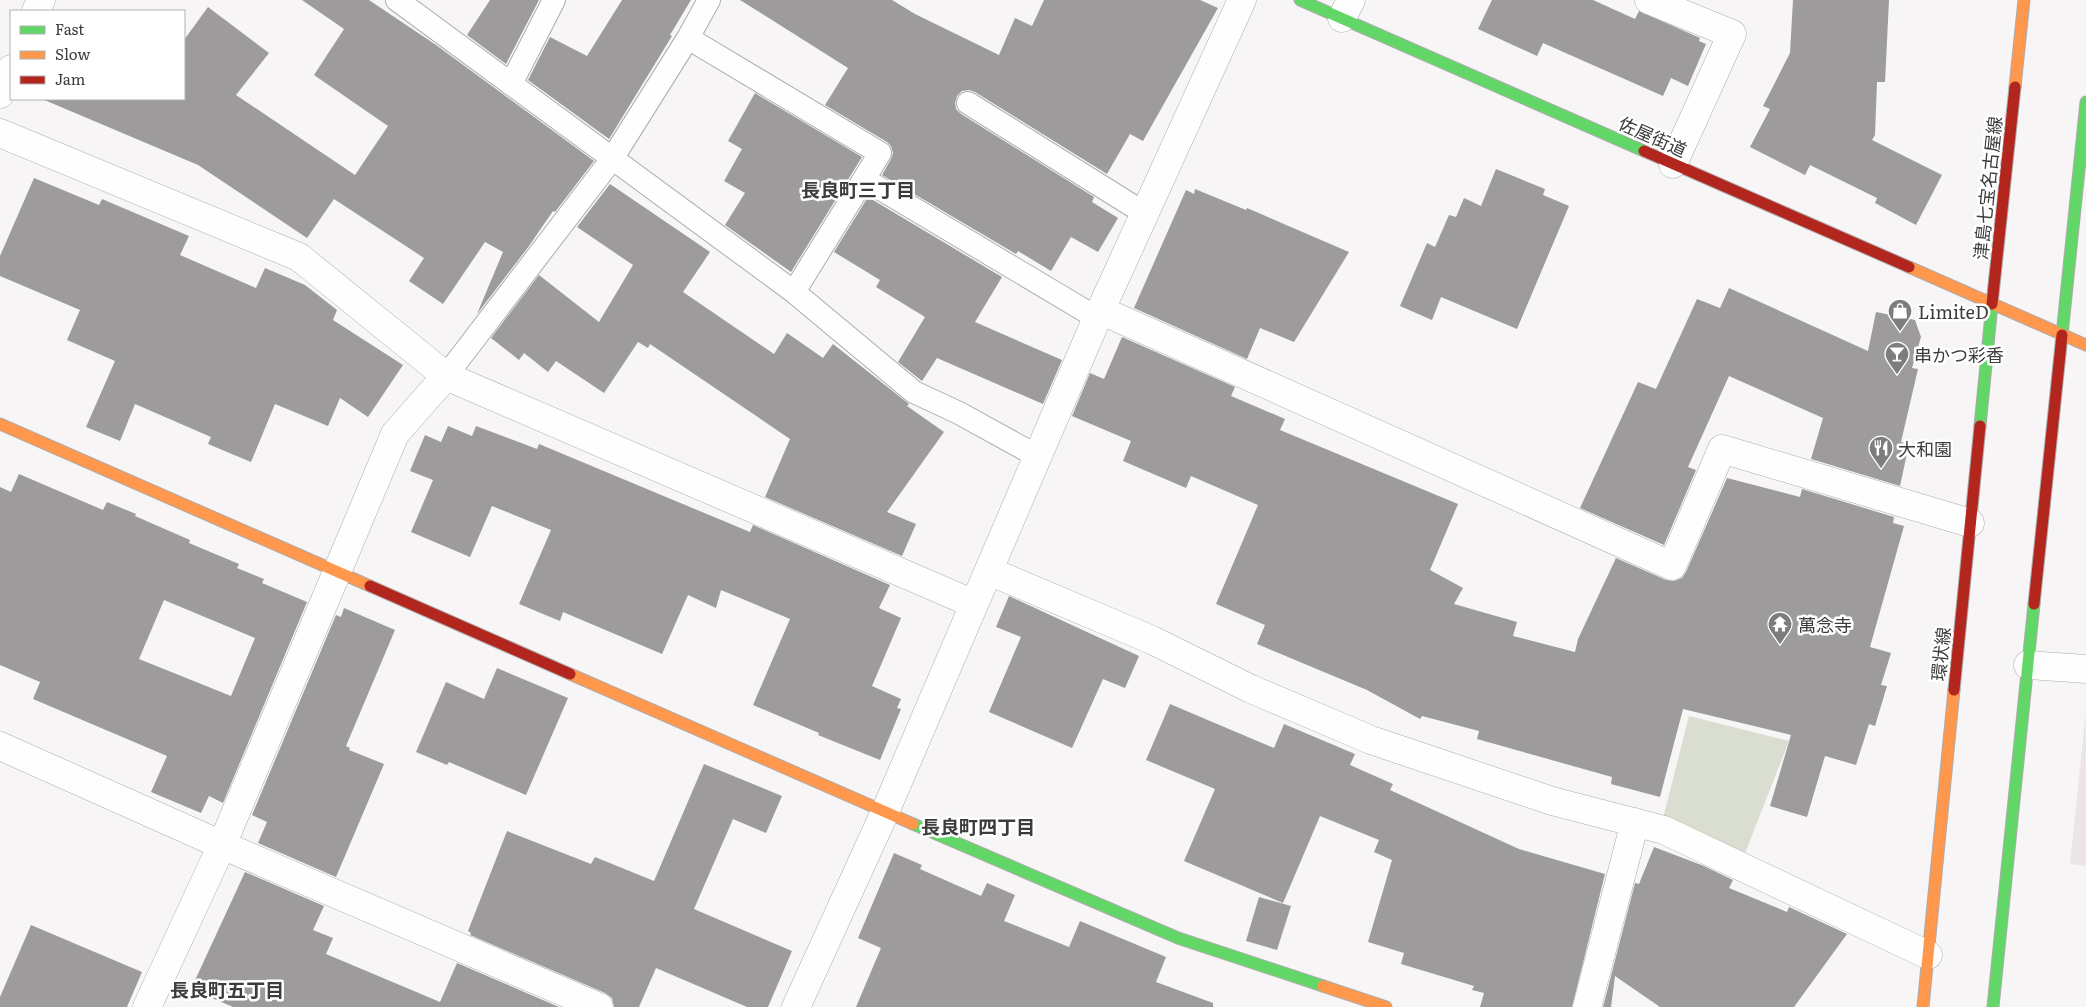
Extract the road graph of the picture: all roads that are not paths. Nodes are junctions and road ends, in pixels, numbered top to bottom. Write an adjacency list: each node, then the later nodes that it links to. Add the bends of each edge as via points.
1 (397, 0): 11 (lane)
2 (554, 0): 11 (lane)
3 (709, 0): 9 (lane)
4 (1242, 0): 19 (street)
5 (1300, 0): 8 (street, 佐屋街道)
6 (1648, 0): 17 (street, via 1732,34)
7 (2024, 0): 21 (street, 津島七宝名古屋線)
8 (1346, 9): 17 (street, 佐屋街道)
9 (688, 38): 16 (lane); 18 (lane, via 880,152)
10 (10, 71): 12 (street)
11 (511, 84): 16 (lane)
12 (0, 94)
13 (2086, 102): 23 (street)
14 (968, 103): 19 (lane)
15 (0, 133): 25 (street, via 299,257)
16 (612, 159): 20 (lane); 25 (lane)
17 (1673, 164): 21 (street, 佐屋街道)
18 (864, 179): 20 (lane); 22 (lane)
19 (1144, 213): 22 (street)
20 (794, 292): 27 (lane, via 914,392)
21 (1992, 304): 23 (street); 28 (street, 環状線)
22 (1099, 314): 27 (street); 28 (street, via 1672,566 1722,449)
23 (2062, 335): 24 (street); 32 (street)
24 (2086, 345)
25 (446, 376): 30 (street, via 395,434); 31 (street)
26 (0, 424): 30 (street)
27 (1037, 456): 29 (street)
28 (1970, 522): 38 (street, 環状線)
29 (989, 571): 31 (street); 36 (street, via 1152,640 1251,690 1371,740 1552,802)
30 (338, 572): 35 (street); 37 (street)
31 (974, 604): 35 (street)
32 (2028, 665): 33 (street); 39 (street)
33 (2086, 669)
34 (0, 746): 37 (street)
35 (885, 812): 42 (street); 43 (street, via 1178,938)
36 (1635, 822): 38 (street, via 1664,830); 44 (street)
37 (222, 845): 40 (street); 41 (street)
38 (1928, 955): 45 (street, 環状線)
39 (1998, 1004)
40 (147, 1007)
41 (599, 1007)
42 (796, 1007)
43 (1386, 1007)
44 (1587, 1007)
45 (1923, 1007)

